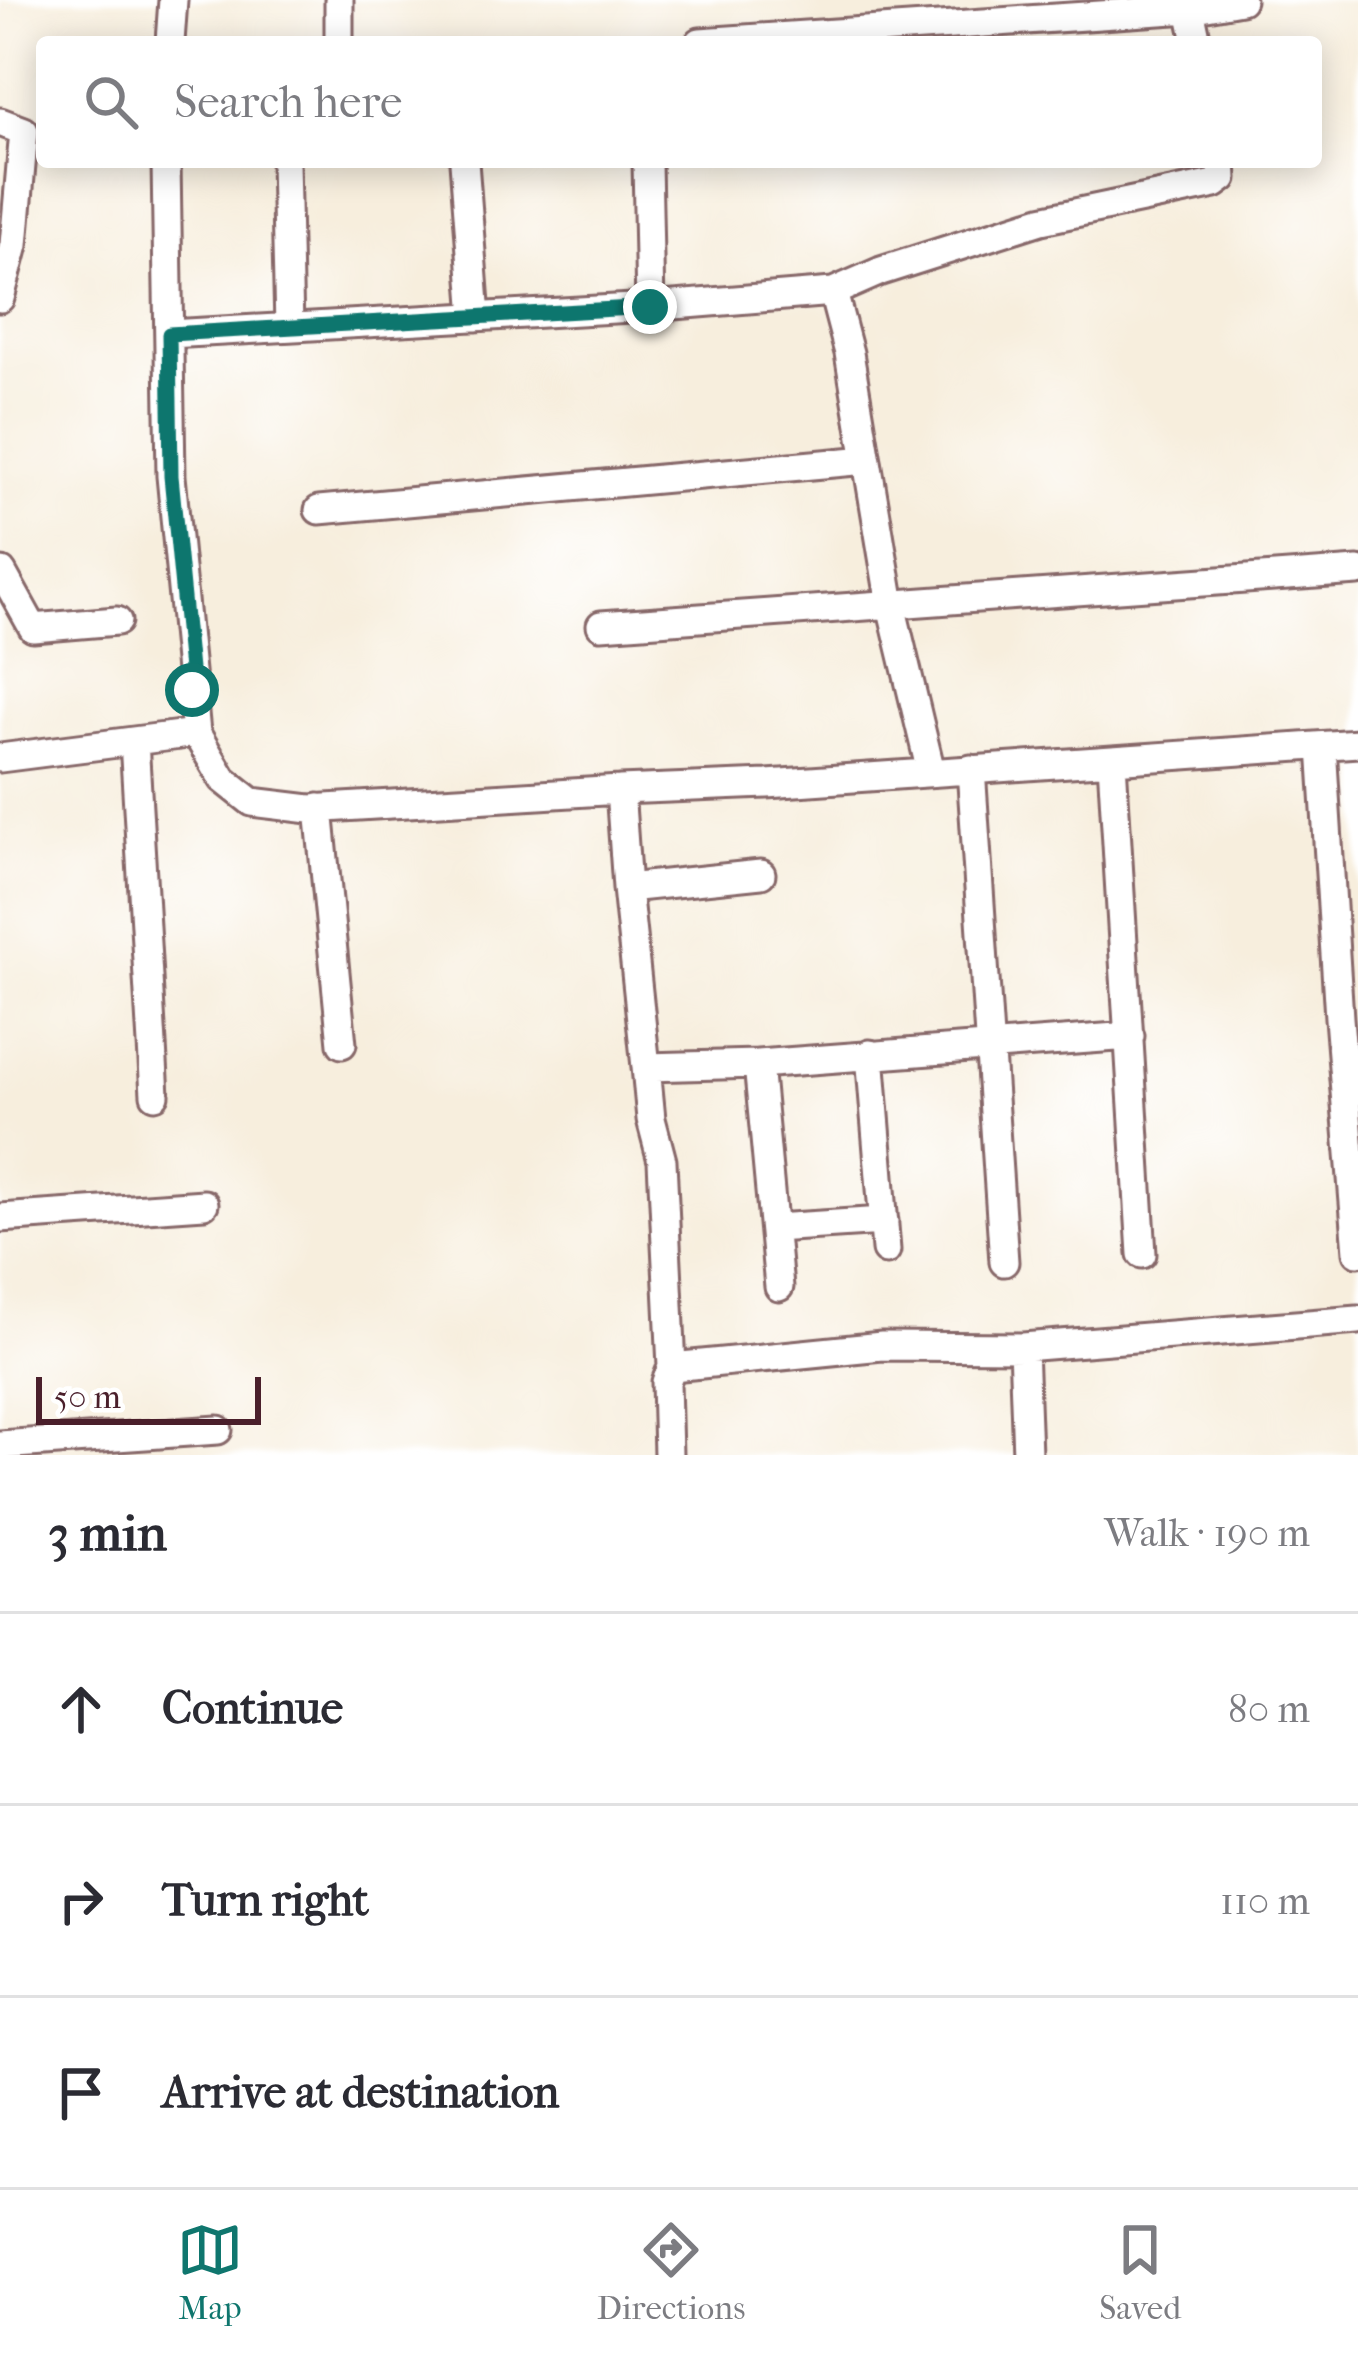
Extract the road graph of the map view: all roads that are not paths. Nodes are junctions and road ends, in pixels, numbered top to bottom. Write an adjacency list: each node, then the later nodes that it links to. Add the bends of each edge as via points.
1 (173, 0): 5 (street)
2 (339, 0): 6 (street)
3 (1241, 0): 4 (street)
4 (1190, 9): 7 (street); 8 (street)
5 (170, 36)
6 (339, 36)
7 (789, 36)
8 (1196, 36)
9 (0, 122): 16 (street, via 24,131 14,245)
10 (166, 168): 20 (street)
11 (285, 168): 19 (street)
12 (464, 168): 18 (street)
13 (646, 168): 17 (street)
14 (1222, 168): 15 (street, via 1215,184 1041,220)
15 (833, 292): 17 (street); 21 (street)
16 (0, 298)
17 (650, 307): 18 (street)
18 (476, 317): 19 (street)
19 (289, 327): 20 (street)
20 (169, 334): 28 (street, via 171,476)
21 (867, 460): 22 (street); 25 (street)
22 (319, 510)
23 (1358, 571): 25 (street)
24 (0, 572): 26 (street, via 34,628)
25 (891, 604): 27 (street); 35 (street)
26 (117, 621)
27 (601, 626)
28 (196, 733): 29 (street); 37 (street, via 223,779 252,802)
29 (134, 740): 32 (street); 46 (street)
30 (1358, 743): 31 (street)
31 (1322, 746): 33 (street); 52 (street)
32 (0, 758)
33 (1112, 762): 34 (street); 40 (street)
34 (971, 769): 35 (street); 42 (street)
35 (931, 772): 36 (street)
36 (620, 790): 37 (street); 39 (street)
37 (319, 808): 41 (street)
38 (760, 874): 39 (street)
39 (626, 888): 45 (street)
40 (1130, 1036): 42 (street); 53 (street)
41 (342, 1044)
42 (988, 1045): 43 (street); 54 (street)
43 (870, 1054): 44 (street); 49 (street)
44 (758, 1064): 45 (street); 50 (street)
45 (646, 1067): 58 (street, via 662,1161)
46 (154, 1095)
47 (205, 1204): 48 (street)
48 (0, 1218)
49 (884, 1221): 50 (street); 51 (street)
50 (774, 1228): 55 (street)
51 (886, 1250)
52 (1358, 1252)
53 (1142, 1254)
54 (1004, 1262)
55 (779, 1287)
56 (1358, 1320): 57 (street)
57 (1023, 1348): 58 (street, via 883,1346); 62 (street)
58 (672, 1367): 61 (street)
59 (218, 1430): 60 (street)
60 (0, 1444)
61 (668, 1455)
62 (1027, 1455)

